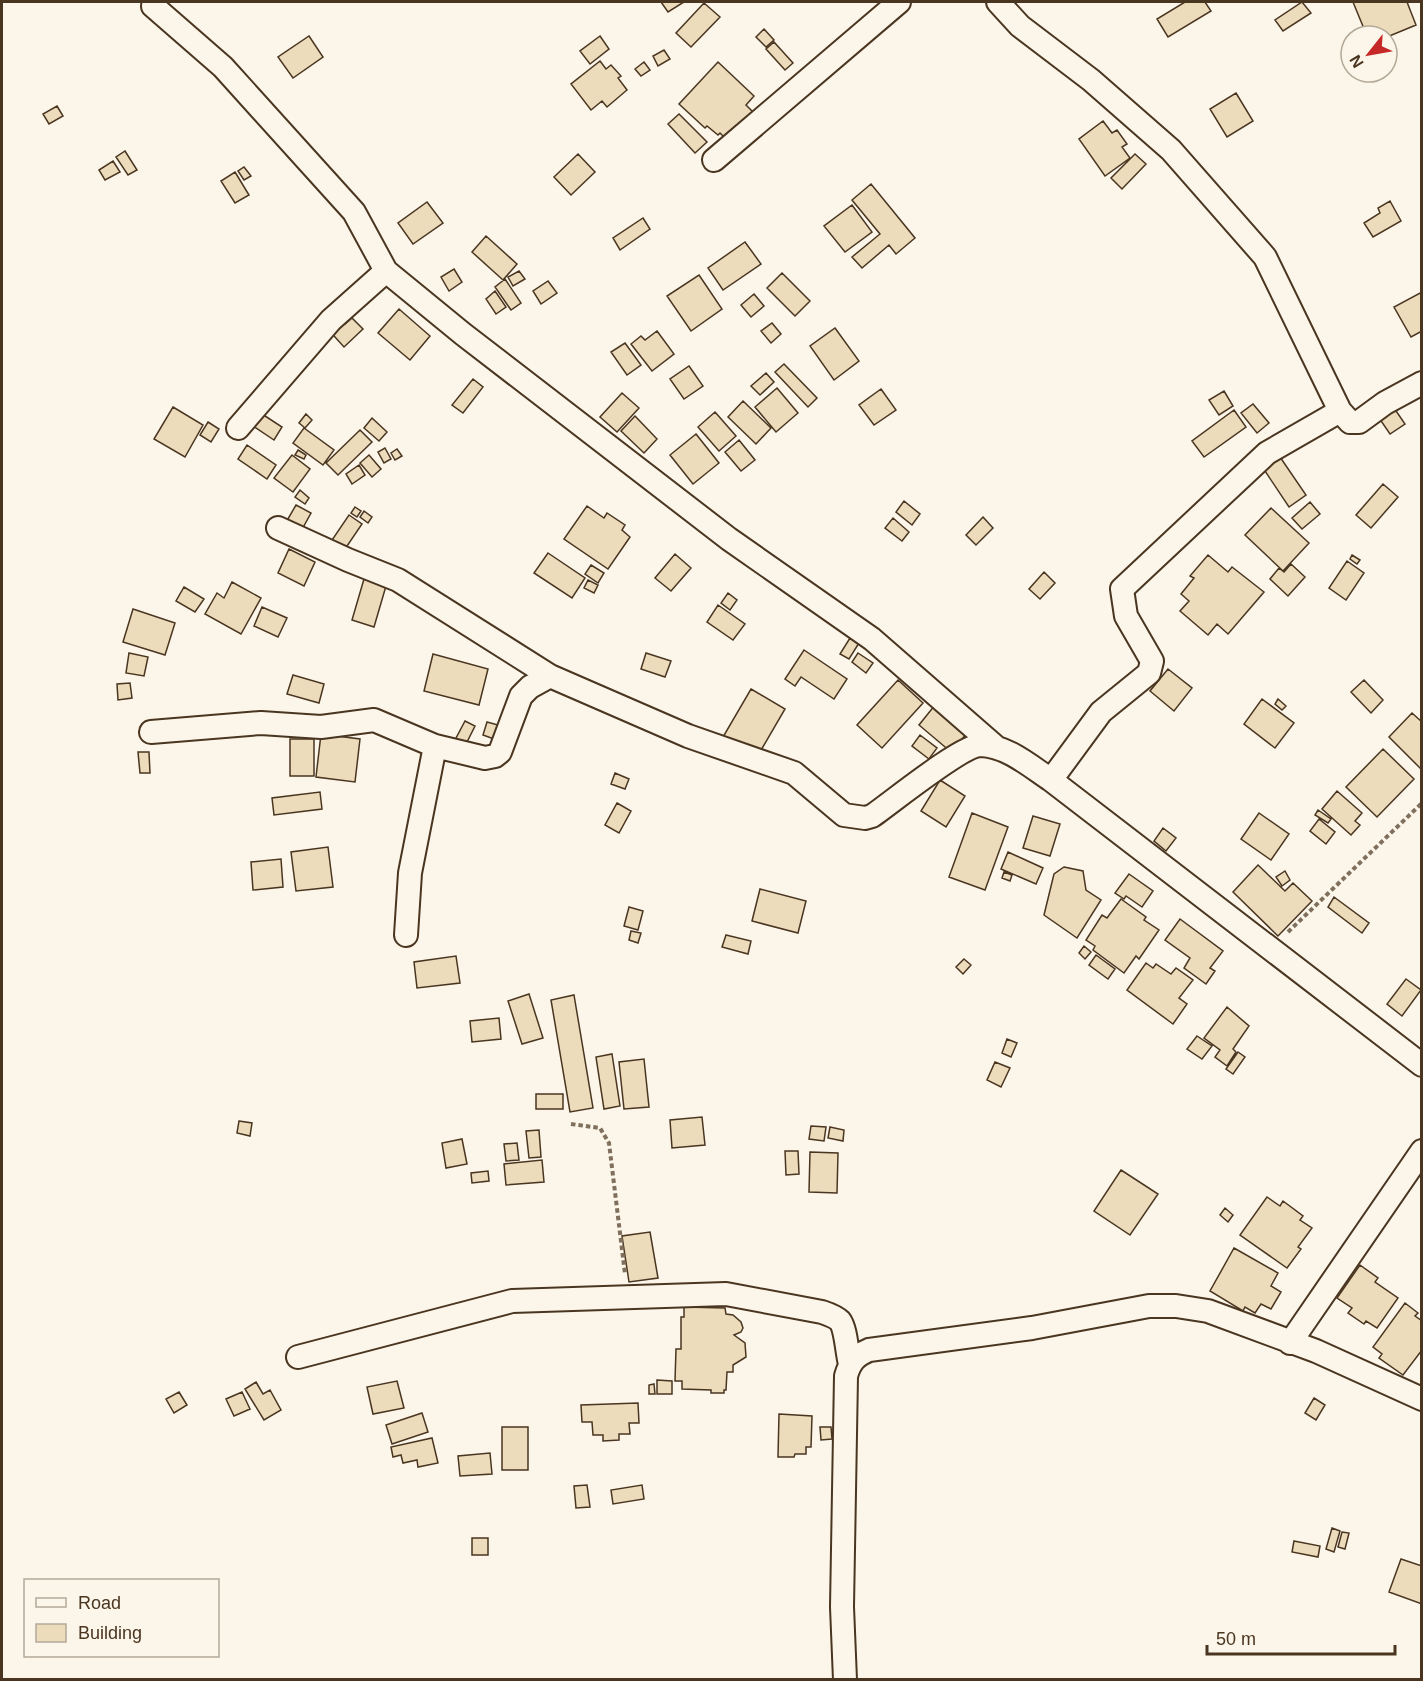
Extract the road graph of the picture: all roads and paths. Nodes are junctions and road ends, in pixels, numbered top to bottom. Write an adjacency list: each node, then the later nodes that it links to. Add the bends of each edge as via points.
1 (899, 2): 4 (street)
2 (998, 2): 7 (street, via 1020,26 1091,80 1171,150 1265,258)
3 (153, 6): 5 (street, via 223,67 354,212)
4 (714, 160)
5 (386, 271): 8 (street, via 331,320); 13 (street, via 729,539 872,639)
6 (1422, 383): 7 (street, via 1359,422 1350,423)
7 (1340, 411): 14 (street, via 1267,453 1122,589 1126,616 1152,662 1149,673 1101,712)
8 (238, 428)
9 (278, 528): 10 (street, via 398,580)
10 (550, 676): 12 (street, via 521,696 495,756 485,758); 13 (street, via 688,736 794,773 850,817 872,816 961,752 978,745)
11 (152, 732): 12 (street, via 261,723 321,727 374,720)
12 (435, 747): 16 (street, via 410,873)
13 (997, 748): 14 (street)
14 (1051, 780): 17 (street)
15 (1422, 803): 17 (path)
16 (406, 935)
17 (1270, 949): 18 (street)
18 (1422, 1065)
19 (571, 1124): 21 (path, via 600,1128 609,1143)
20 (1422, 1152): 22 (street)
21 (628, 1299): 23 (street, via 512,1301); 24 (street, via 726,1294 822,1312 840,1321)
22 (1290, 1342): 24 (street, via 1208,1311 1149,1306 1032,1328 869,1350); 25 (street)
23 (298, 1357)
24 (850, 1364): 26 (street, via 846,1376 842,1607)
25 (1422, 1399)
26 (845, 1680)

